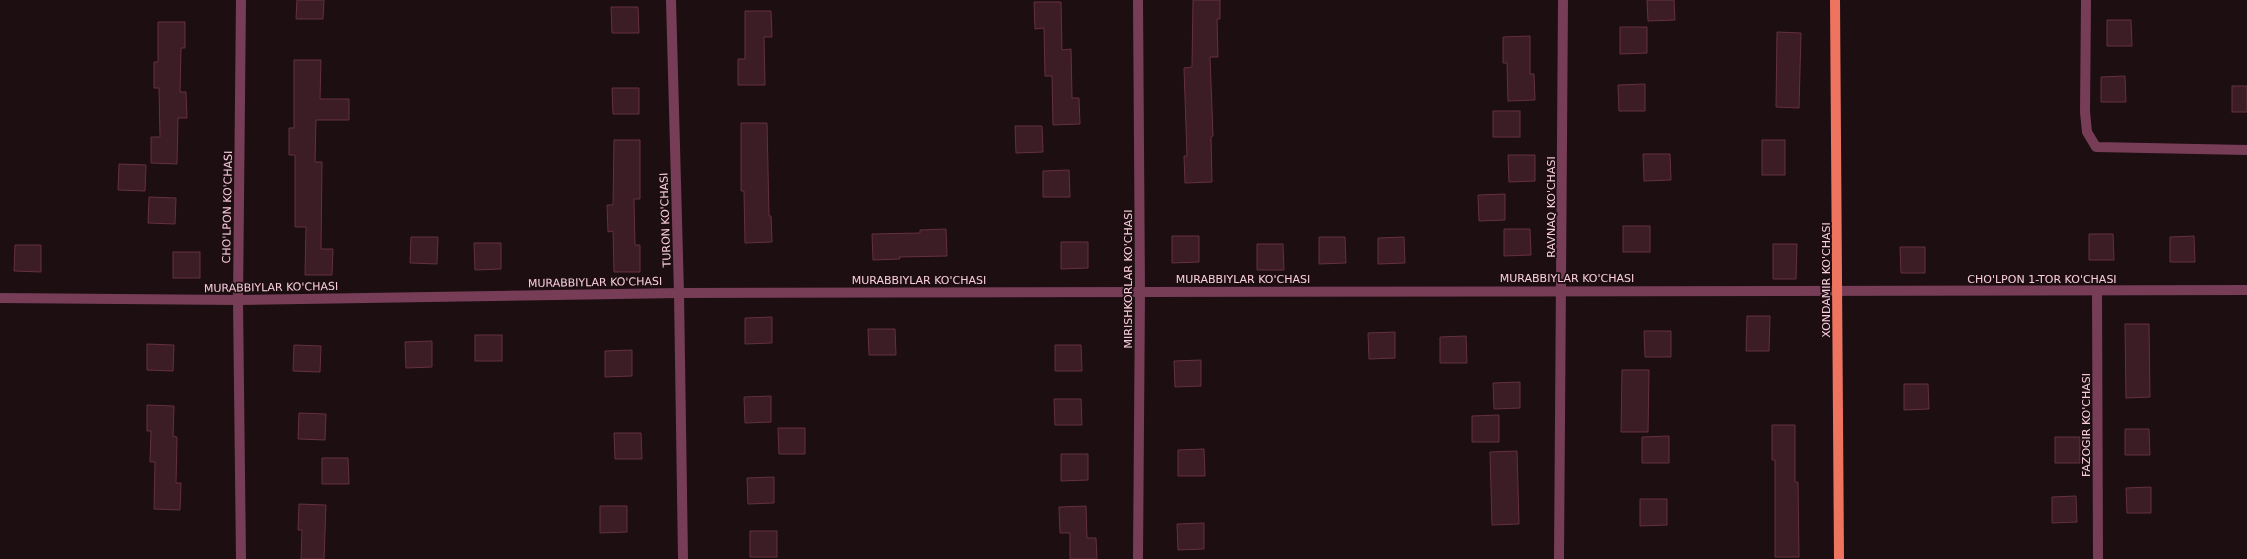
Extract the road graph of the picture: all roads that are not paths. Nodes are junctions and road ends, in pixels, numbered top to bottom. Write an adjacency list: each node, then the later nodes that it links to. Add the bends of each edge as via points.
1 (241, 0): 15 (street, CHO'LPON KO'CHASI)
2 (671, 0): 13 (street, TURON KO'CHASI)
3 (1138, 0): 12 (street, MIRISHKORLAR KO'CHASI)
4 (1563, 0): 8 (street, RAVNAQ KO'CHASI)
5 (1835, 0): 9 (main road, XONDAMIR KO'CHASI)
6 (2086, 0): 7 (street, via 2085,112 2087,132 2096,147)
7 (2247, 150)
8 (1562, 290): 9 (street, MURABBIYLAR KO'CHASI); 12 (street, MURABBIYLAR KO'CHASI); 19 (street, RAVNAQ KO'CHASI)
9 (1838, 290): 11 (street, CHO'LPON 1-TOR KO'CHASI); 20 (main road, XONDAMIR KO'CHASI)
10 (2247, 290): 11 (street, CHO'LPON 1-TOR KO'CHASI)
11 (2097, 291): 21 (street, FAZOGIR KO'CHASI)
12 (1140, 292): 13 (street, MURABBIYLAR KO'CHASI); 18 (street, MIRISHKORLAR KO'CHASI)
13 (679, 293): 15 (street, MURABBIYLAR KO'CHASI); 17 (street, TURON KO'CHASI)
14 (0, 298): 15 (street, MURABBIYLAR KO'CHASI)
15 (238, 300): 16 (street, CHO'LPON KO'CHASI)
16 (241, 559)
17 (683, 559)
18 (1138, 559)
19 (1559, 559)
20 (1839, 559)
21 (2098, 559)

